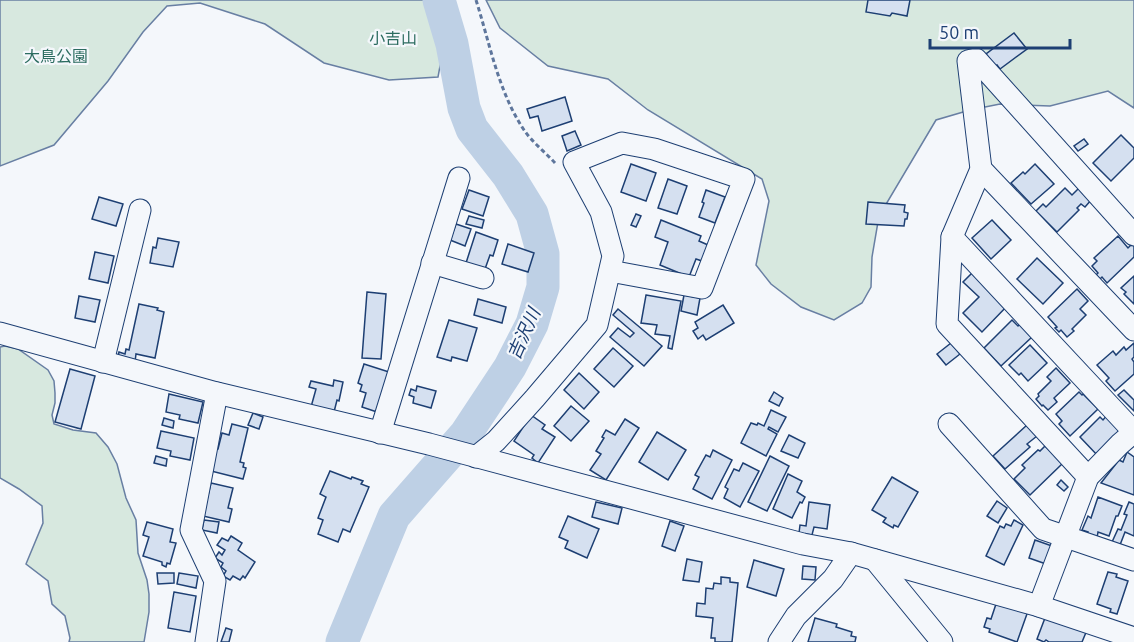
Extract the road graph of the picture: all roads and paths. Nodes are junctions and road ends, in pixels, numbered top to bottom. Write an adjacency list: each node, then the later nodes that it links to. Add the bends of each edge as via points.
1 (476, 0): 3 (path, via 511,107 525,132)
2 (981, 169): 6 (street, via 968,61 976,60); 7 (street); 11 (street)
3 (560, 170)
4 (459, 177): 8 (street)
5 (140, 210): 13 (street)
6 (1134, 235)
7 (952, 237): 16 (street); 19 (street, via 947,324)
8 (432, 263): 10 (street); 17 (street)
9 (610, 271): 9 (street, via 613,256 601,212 574,162 622,143 654,149 744,178 702,288); 18 (street, via 597,325 496,441)
10 (483, 278)
11 (1134, 330)
12 (0, 333): 13 (street)
13 (103, 362): 14 (street)
14 (217, 393): 17 (street); 26 (street, via 191,530 215,581)
15 (949, 424): 20 (street, via 1043,529)
16 (1134, 432): 19 (street)
17 (380, 433): 18 (street)
18 (476, 457): 21 (street, via 803,544)
19 (1088, 477): 20 (street)
20 (1065, 536): 23 (street); 24 (street)
21 (851, 553): 22 (street); 27 (street, via 833,579 796,616)
22 (875, 560): 24 (street); 28 (street)
23 (1134, 560)
24 (1039, 606): 25 (street)
25 (1134, 638)
26 (206, 642)
27 (779, 642)
28 (942, 642)

